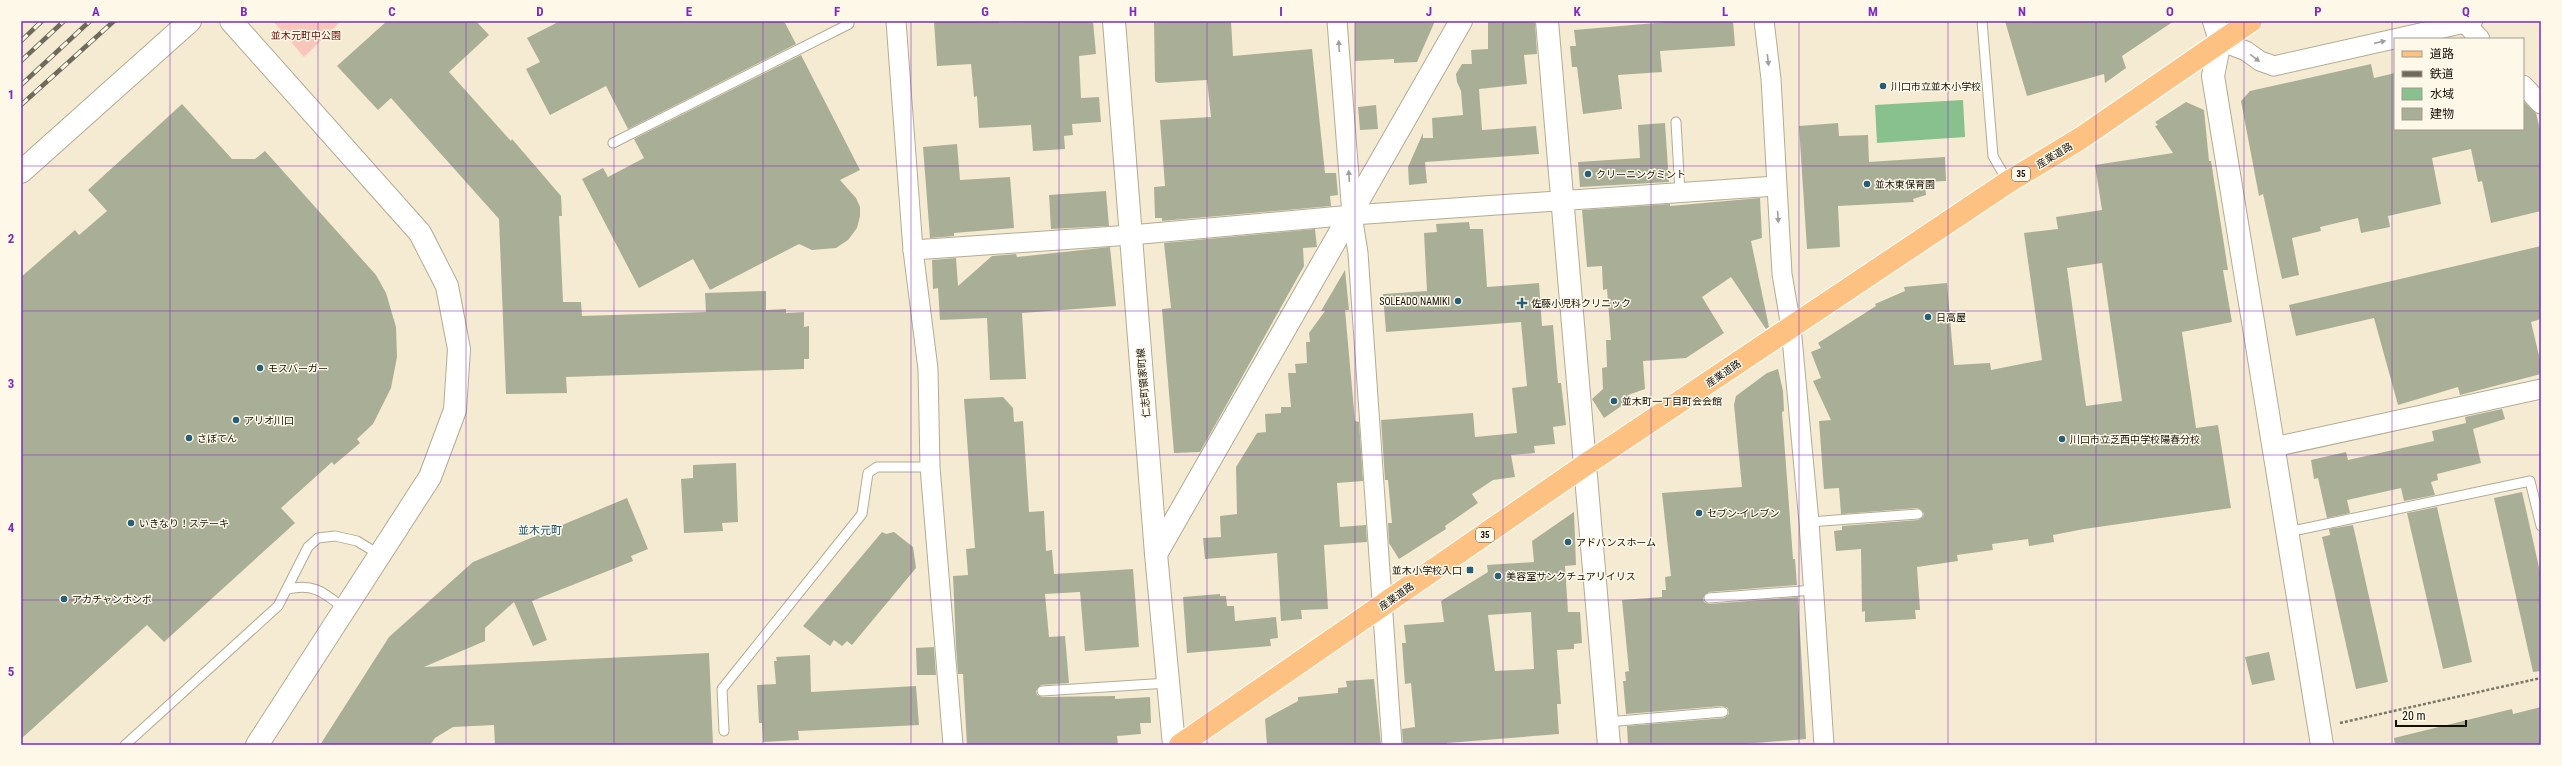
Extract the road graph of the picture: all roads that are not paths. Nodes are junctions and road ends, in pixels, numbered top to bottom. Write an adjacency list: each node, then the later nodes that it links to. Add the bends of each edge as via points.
1 (190, 21): 21 (street)
2 (231, 21): 39 (street, via 420,233 447,286 459,349 455,410 430,477)
3 (849, 21): 20 (lane, via 849,24)
4 (896, 21): 28 (street)
5 (1114, 21): 27 (street, 仁志町領家町線)
6 (1337, 21): 26 (street, one-way to 6)
7 (1461, 21): 26 (street)
8 (1547, 21): 25 (street)
9 (1764, 21): 23 (street, one-way to 23)
10 (1982, 21): 22 (lane, via 1993,156)
11 (2251, 21): 13 (main road, 産業道路 / 35)
12 (2466, 22): 15 (street, one-way to 12); 16 (street)
13 (2217, 31): 14 (street, one-way to 14, via 2260,61 2274,66); 22 (main road, 産業道路 / 35, via 2081,138); 31 (street, via 2213,76)
14 (2394, 38)
15 (2396, 38)
16 (2479, 38)
17 (2524, 86): 18 (street)
18 (2541, 104)
19 (1676, 122): 24 (lane)
20 (613, 143)
21 (21, 172)
22 (2008, 182): 29 (main road, 産業道路 / 35)
23 (1776, 186): 24 (street); 29 (street, one-way to 29, via 1782,274)
24 (1680, 193): 25 (street)
25 (1563, 202): 26 (street); 32 (street)
26 (1352, 214): 27 (street); 38 (street); 43 (street, via 1358,253)
27 (1131, 235): 28 (street); 38 (street, 仁志町領家町線)
28 (914, 250): 33 (street, via 928,370)
29 (1791, 327): 32 (main road, 産業道路 / 35); 35 (street)
30 (2541, 389): 31 (street)
31 (2274, 447): 37 (street)
32 (1585, 465): 43 (main road, 産業道路 / 35); 48 (street)
33 (930, 467): 49 (lane, via 877,467 868,473 862,514 722,689); 53 (street)
34 (1918, 514): 35 (lane)
35 (1809, 522): 41 (street)
36 (2541, 526): 37 (lane, via 2530,481)
37 (2288, 532): 50 (street)
38 (1156, 554): 45 (street, 仁志町領家町線)
39 (380, 555): 40 (lane, via 357,541 335,536 318,538 308,547); 44 (street)
40 (288, 589): 44 (lane, via 304,586 325,594); 51 (lane, via 278,606 268,616)
41 (1814, 590): 42 (lane); 58 (street)
42 (1710, 598)
43 (1382, 606): 55 (main road, 産業道路 / 35); 56 (street)
44 (345, 609): 52 (street)
45 (1168, 682): 46 (lane); 54 (street, 仁志町領家町線)
46 (1042, 691)
47 (1723, 712): 48 (lane)
48 (1607, 722): 57 (street)
49 (724, 732)
50 (2321, 736)
51 (125, 745)
52 (257, 745)
53 (953, 745)
54 (1174, 745)
55 (1180, 745)
56 (1392, 745)
57 (1609, 745)
58 (1824, 745)

